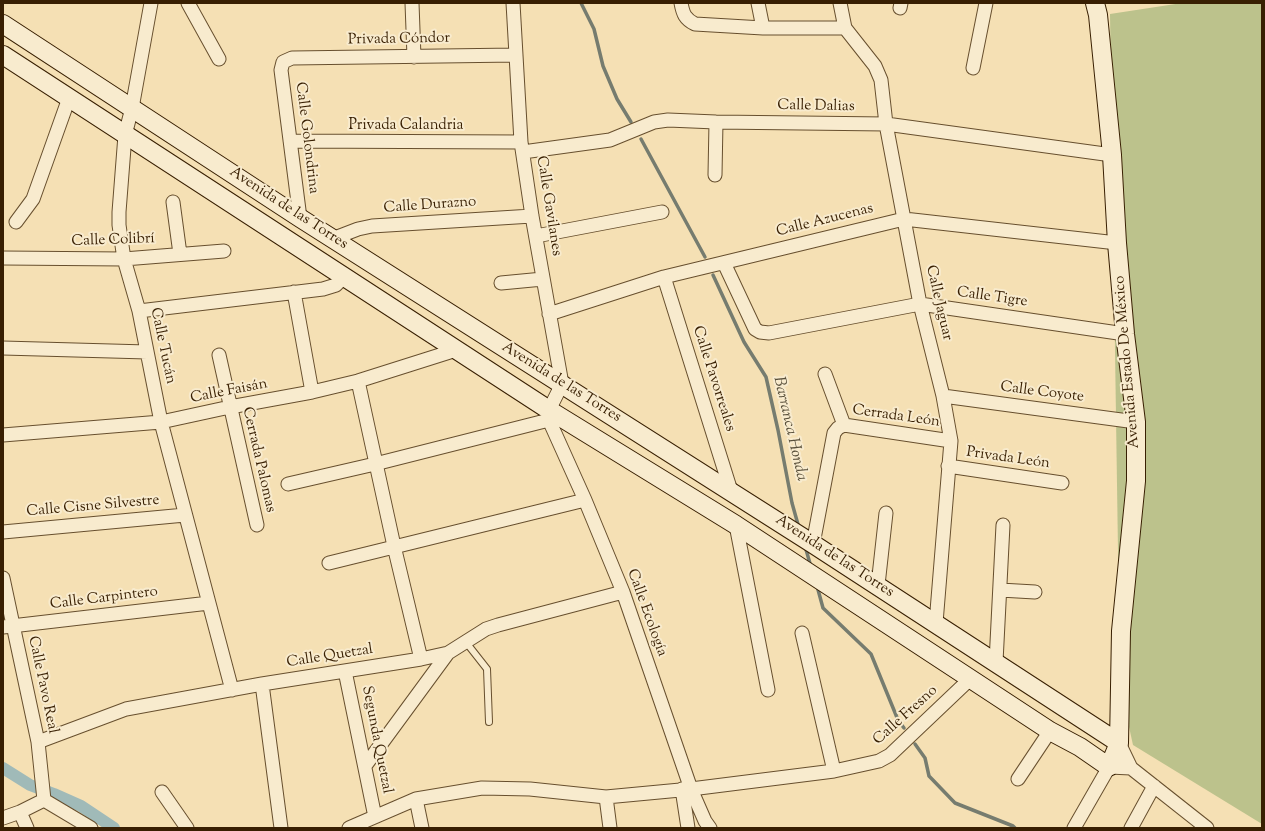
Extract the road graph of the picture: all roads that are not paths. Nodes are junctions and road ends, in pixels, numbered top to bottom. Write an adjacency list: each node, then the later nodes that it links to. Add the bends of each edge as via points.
1 (188, 3): 16 (street)
2 (412, 3): 15 (street)
3 (512, 3): 14 (street, Calle Gavilanes)
4 (681, 3): 11 (street, via 683,15 695,24)
5 (758, 3): 11 (street)
6 (840, 3): 12 (street, Calle Jaguar)
7 (986, 3): 18 (street)
8 (1095, 3): 26 (main road, Avenida Estado De México)
9 (147, 5): 20 (street, Calle Tucán)
10 (3, 24): 20 (main road, Avenida de las Torres)
11 (762, 28): 12 (street)
12 (845, 28): 22 (street, Calle Jaguar, via 875,66 880,80)
13 (3, 55): 19 (main road, Avenida de las Torres)
14 (516, 55): 15 (street, Privada Cóndor); 25 (street, Calle Gavilanes)
15 (414, 56): 17 (street, Privada Cóndor, via 292,58)
16 (219, 59)
17 (283, 62): 24 (street, Calle Golondrina, via 281,70)
18 (973, 68)
19 (69, 98): 23 (main road, Avenida de las Torres); 33 (street, via 33,199)
20 (132, 108): 23 (street, Calle Tucán); 31 (main road, Avenida de las Torres)
21 (716, 122): 22 (street, Calle Dalias); 25 (street, Calle Dalias, via 668,120 654,122 610,140); 27 (street)
22 (886, 124): 26 (street, Calle Dalias); 32 (street, Calle Jaguar)
23 (125, 135): 40 (street, Calle Tucán, via 119,212); 42 (main road, Avenida de las Torres)
24 (290, 141): 25 (street, Privada Calandria); 31 (street, Calle Golondrina)
25 (522, 147): 30 (street, Calle Gavilanes)
26 (1112, 155): 36 (main road, Avenida Estado De México)
27 (715, 175)
28 (173, 202): 38 (street)
29 (662, 212): 34 (street)
30 (532, 216): 34 (street, Calle Gavilanes); 35 (street, Calle Durazno, via 372,226)
31 (300, 218): 35 (main road, Avenida de las Torres)
32 (904, 219): 36 (street, Calle Azucenas); 41 (street, Calle Azucenas); 47 (street, Calle Jaguar)
33 (16, 222)
34 (536, 236): 44 (street, Calle Gavilanes)
35 (332, 239): 57 (main road, Avenida de las Torres)
36 (1117, 243): 50 (main road, Avenida Estado De México)
37 (224, 251): 38 (street, Calle Colibrí)
38 (180, 254): 40 (street, Calle Colibrí)
39 (3, 258): 40 (street, Calle Colibrí)
40 (124, 259): 48 (street, Calle Tucán)
41 (724, 263): 43 (street, Calle Azucenas); 47 (street, Calle Tigre, via 755,329 760,332 769,333)
42 (344, 277): 46 (street, via 336,285 323,290); 52 (main road, Avenida de las Torres)
43 (664, 277): 49 (street, Calle Azucenas); 71 (street, Calle Pavorreales)
44 (543, 279): 45 (street); 49 (street, Calle Gavilanes)
45 (501, 284)
46 (294, 292): 48 (street); 58 (street)
47 (920, 304): 50 (street, Calle Tigre); 59 (street, Calle Jaguar)
48 (139, 311): 53 (street, Calle Tucán)
49 (549, 314): 57 (street, Calle Gavilanes)
50 (1125, 334): 63 (main road, Avenida Estado De México)
51 (3, 348): 53 (street)
52 (456, 350): 56 (street, Calle Faisán); 61 (main road, Avenida de las Torres)
53 (147, 352): 62 (street, Calle Tucán)
54 (219, 355): 60 (street, Cerrada Palomas)
55 (825, 374): 64 (street)
56 (358, 381): 58 (street, Calle Faisán); 67 (street)
57 (562, 384): 61 (street); 71 (main road, Avenida de las Torres)
58 (312, 392): 60 (street, Calle Faisán)
59 (943, 396): 63 (street, Calle Coyote); 66 (street, Calle Jaguar)
60 (230, 407): 62 (street, Calle Faisán); 75 (street, Cerrada Palomas)
61 (549, 415): 67 (street); 72 (street, Calle Ecología); 76 (main road, Avenida de las Torres)
62 (161, 422): 65 (street, Calle Faisán); 74 (street, Calle Tucán)
63 (1136, 422): 103 (main road, Avenida Estado De México, via 1136,482 1121,631)
64 (841, 426): 66 (street, Cerrada León); 79 (street, via 834,433)
65 (3, 435)
66 (951, 441): 68 (street, Calle Jaguar)
67 (375, 464): 70 (street); 80 (street)
68 (948, 466): 69 (street, Privada León); 88 (street, Calle Jaguar)
69 (1062, 483)
70 (288, 484)
71 (732, 491): 79 (main road, Avenida de las Torres)
72 (585, 500): 80 (street); 85 (street, Calle Ecología)
73 (886, 514): 83 (street)
74 (185, 515): 78 (street, Calle Cisne Silvestre); 87 (street, Calle Tucán)
75 (257, 525)
76 (736, 525): 96 (main road, Avenida de las Torres); 99 (street)
77 (1003, 525): 84 (street)
78 (3, 532)
79 (813, 544): 83 (main road, Avenida de las Torres)
80 (394, 546): 81 (street); 93 (street)
81 (328, 563)
82 (3, 578): 89 (street, Calle Pavo Real)
83 (878, 585): 88 (main road, Avenida de las Torres)
84 (1000, 590): 86 (street); 94 (street)
85 (623, 592): 91 (street, Calle Quetzal, via 498,625); 110 (street, Calle Ecología)
86 (1035, 592)
87 (210, 603): 89 (street, Calle Carpintero); 98 (street, Calle Tucán)
88 (936, 623): 94 (main road, Avenida de las Torres)
89 (8, 626): 102 (street, Calle Pavo Real)
90 (802, 633): 107 (street)
91 (465, 641): 92 (street, Calle Quetzal); 100 (lane, via 487,669)
92 (448, 653): 93 (street, Calle Quetzal); 104 (street)
93 (421, 659): 95 (street, Calle Quetzal)
94 (996, 662): 103 (main road, Avenida de las Torres)
95 (345, 671): 97 (street, Calle Quetzal); 104 (street, Segunda Quetzal)
96 (970, 679): 101 (main road, Avenida de las Torres); 107 (street, Calle Fresno, via 890,755 879,761)
97 (262, 684): 98 (street, Calle Quetzal); 121 (street)
98 (232, 690): 102 (street, Calle Quetzal, via 126,709)
99 (768, 690)
100 (489, 722)
101 (1050, 731): 105 (main road, Avenida de las Torres); 108 (street)
102 (38, 742): 112 (street, Calle Pavo Real)
103 (1119, 743): 105 (main road, Avenida Estado De México); 106 (street)
104 (365, 766): 116 (street, Segunda Quetzal)
105 (1109, 767): 106 (street); 127 (street)
106 (1131, 768): 109 (street)
107 (834, 771): 110 (street, Calle Fresno)
108 (1018, 779)
109 (1154, 786): 128 (street); 129 (street)
110 (686, 789): 113 (street, Calle Fresno); 125 (street); 126 (street, Calle Ecología)
111 (162, 792): 120 (street)
112 (43, 797): 115 (street); 119 (street)
113 (606, 797): 114 (street, Calle Fresno, via 530,789 482,788); 124 (street)
114 (416, 799): 116 (street, Calle Fresno); 123 (street)
115 (20, 812): 117 (street); 118 (street)
116 (375, 816): 122 (street, Calle Fresno)
117 (3, 818)
118 (27, 828)
119 (91, 828)
120 (187, 828)
121 (281, 828)
122 (349, 828)
123 (422, 828)
124 (610, 828)
125 (688, 828)
126 (710, 828)
127 (1074, 828)
128 (1131, 828)
129 (1207, 828)

